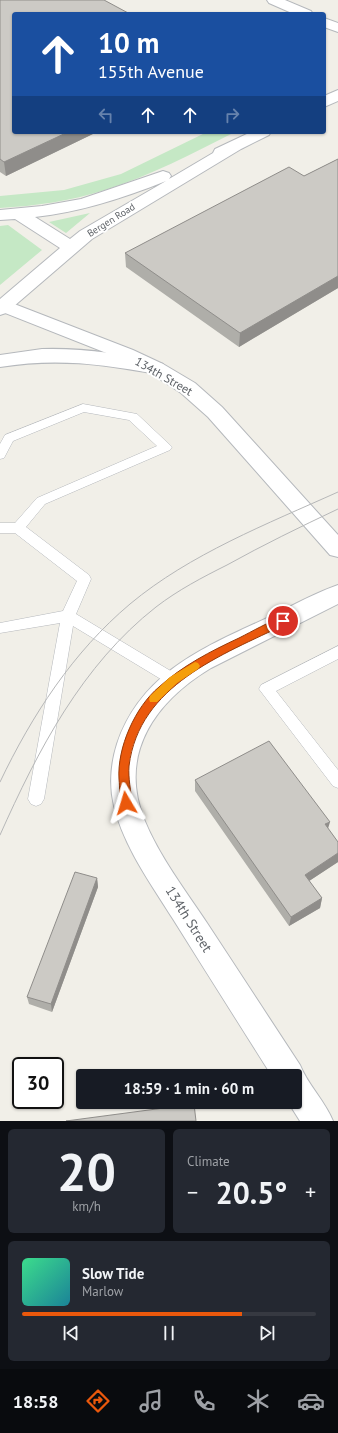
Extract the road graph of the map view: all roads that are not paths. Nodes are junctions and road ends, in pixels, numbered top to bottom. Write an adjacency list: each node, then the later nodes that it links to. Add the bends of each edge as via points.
1 (274, 0): 2 (street)
2 (301, 12)
3 (326, 23): 4 (street)
4 (338, 28)
5 (338, 95): 6 (street)
6 (326, 101)
7 (260, 134): 8 (street, Bergen Road)
8 (234, 146): 9 (street, Bergen Road, via 112,195 65,208); 11 (street, Bergen Road, via 101,225)
9 (18, 214): 10 (street, Bergen Road); 11 (street)
10 (0, 215)
11 (71, 247): 12 (street, Bergen Road)
12 (2, 308): 14 (street, 134th Street, via 126,354)
13 (0, 361): 14 (street, via 34,355 67,354)
14 (156, 368): 18 (street, 134th Street, via 205,401)
15 (0, 455): 17 (lane, via 9,438 83,408 133,417 166,447 41,501)
16 (0, 528): 17 (lane)
17 (18, 528): 20 (lane, via 84,579)
18 (338, 549)
19 (338, 594): 23 (street, 134th Street, via 210,657)
20 (68, 616): 21 (lane); 23 (lane); 25 (lane)
21 (0, 628)
22 (338, 652): 24 (lane, via 266,689)
23 (174, 680): 26 (street, 134th Street, via 162,690 141,716 127,749 124,785 130,814 157,870)
24 (338, 780)
25 (36, 799)
26 (285, 1069)
27 (302, 1097): 28 (street)
28 (318, 1121)

